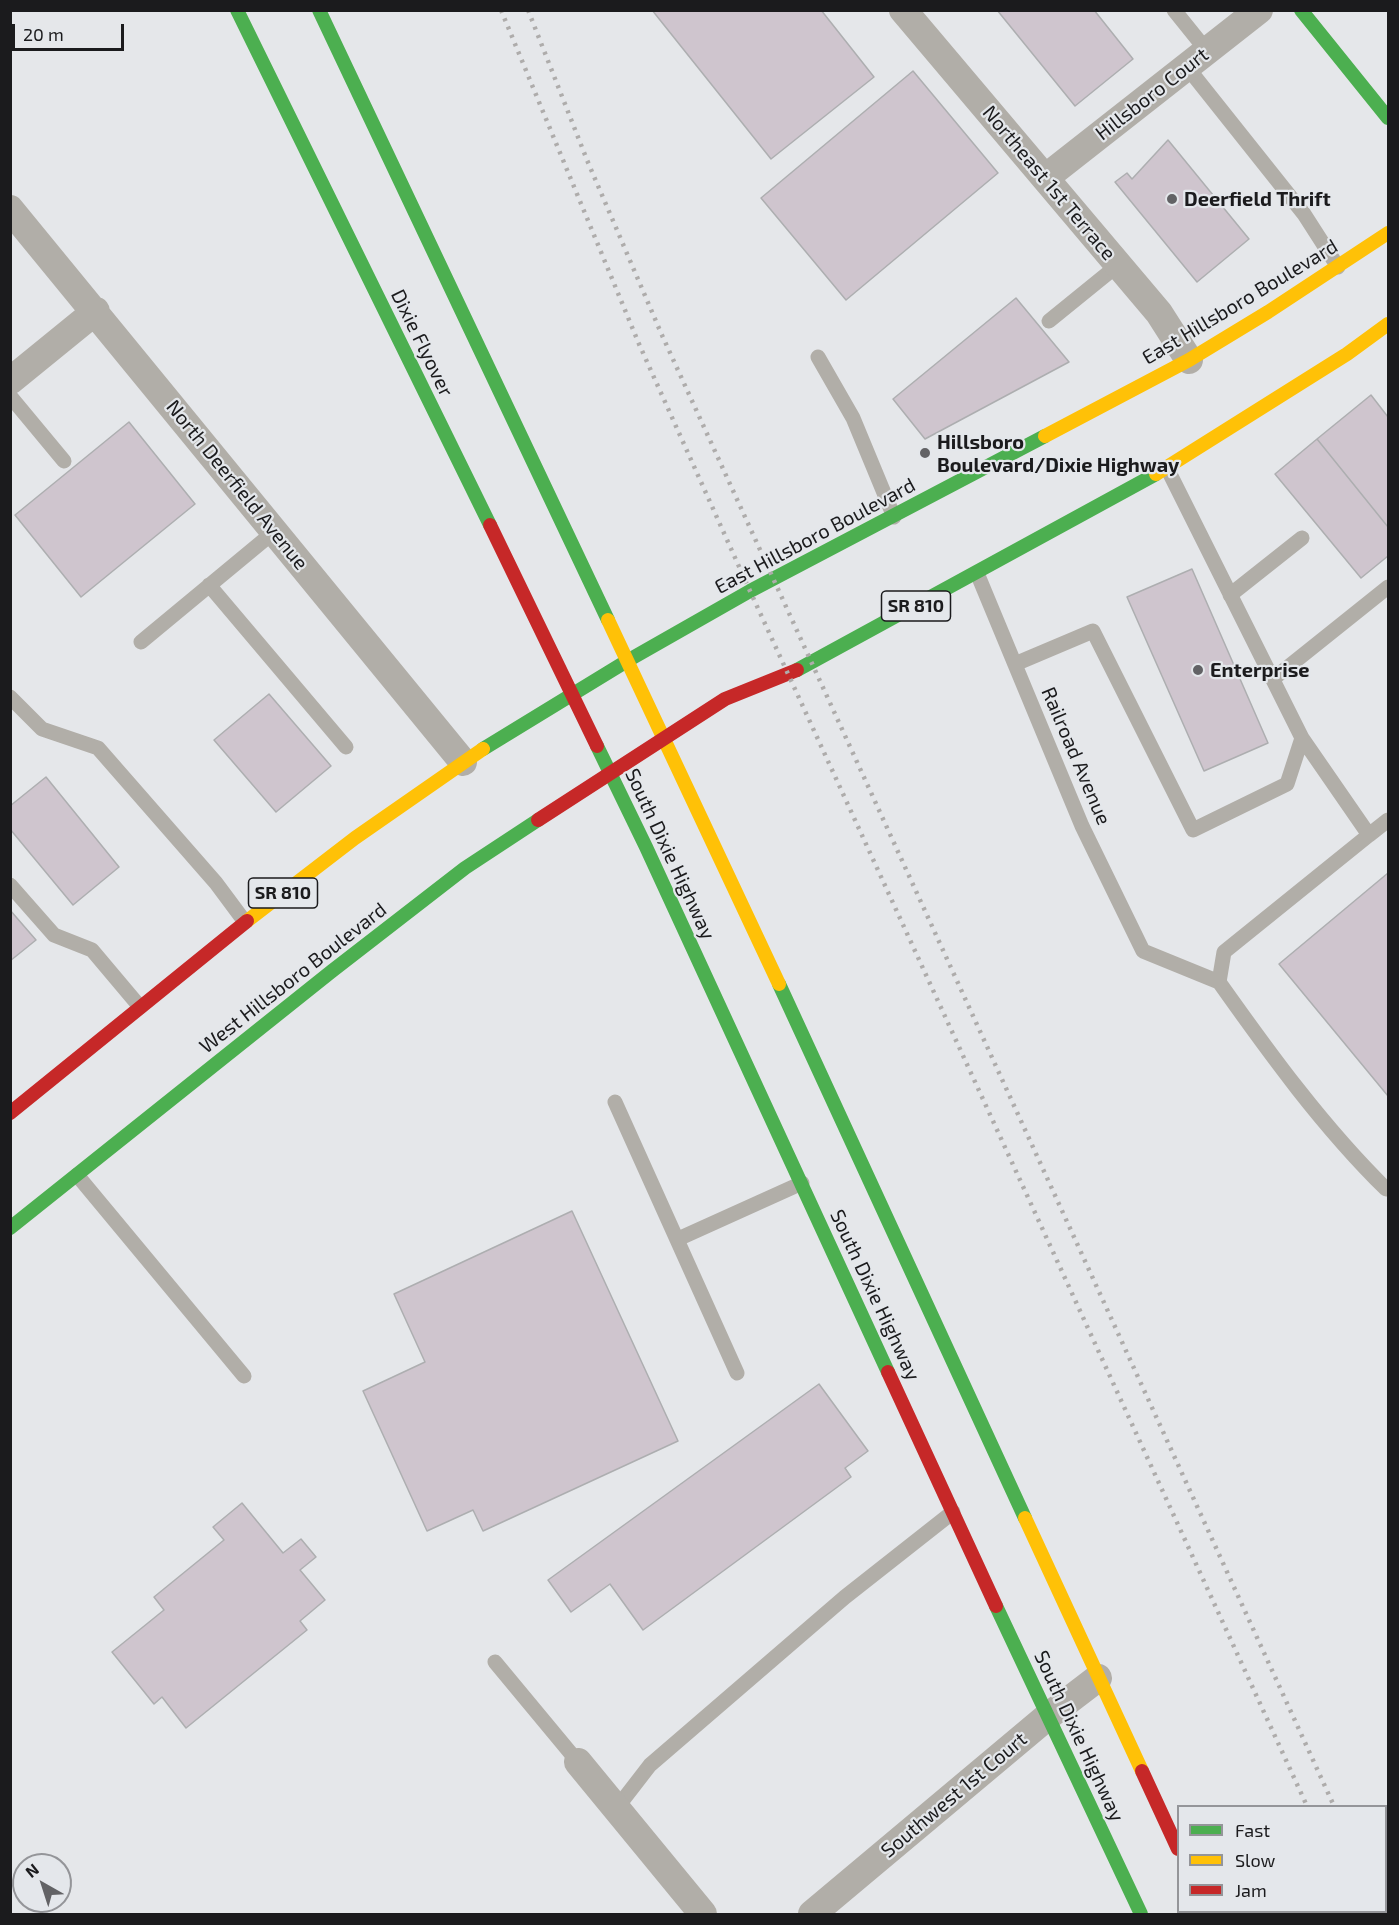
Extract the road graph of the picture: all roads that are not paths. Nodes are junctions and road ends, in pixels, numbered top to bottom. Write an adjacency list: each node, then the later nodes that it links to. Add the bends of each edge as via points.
1 (237, 10): 34 (main road, Dixie Flyover)
2 (319, 10): 31 (main road)
3 (903, 10): 9 (street, Northeast 1st Terrace)
4 (1174, 10): 7 (lane)
5 (1259, 10): 7 (street, Hillsboro Court)
6 (1300, 10): 8 (main road)
7 (1197, 59): 9 (street, Hillsboro Court); 13 (lane)
8 (1389, 118)
9 (1045, 178): 12 (street, Northeast 1st Terrace)
10 (10, 209): 14 (street, North Deerfield Avenue)
11 (1389, 233): 13 (main road, East Hillsboro Boulevard / SR 810)
12 (1118, 264): 15 (lane); 18 (street, Northeast 1st Terrace, via 1159,313)
13 (1338, 267): 18 (main road, East Hillsboro Boulevard / SR 810)
14 (96, 311): 19 (street); 24 (street, North Deerfield Avenue)
15 (1049, 321)
16 (1389, 324): 22 (main road, SR 810)
17 (818, 357): 23 (lane, via 853,417)
18 (1189, 360): 23 (main road, East Hillsboro Boulevard / SR 810)
19 (10, 381)
20 (10, 396): 21 (lane)
21 (64, 461)
22 (1167, 468): 26 (main road, SR 810); 29 (lane)
23 (894, 516): 31 (main road, East Hillsboro Boulevard / SR 810)
24 (275, 531): 27 (lane); 39 (street, North Deerfield Avenue)
25 (1302, 538): 29 (lane)
26 (977, 573): 32 (lane, Railroad Avenue); 36 (main road, SR 810, via 788,675 725,699)
27 (209, 585): 30 (lane); 38 (lane)
28 (1389, 586): 33 (lane)
29 (1230, 595): 33 (lane)
30 (141, 642)
31 (627, 661): 34 (main road, East Hillsboro Boulevard / SR 810); 36 (main road)
32 (1015, 664): 37 (lane, via 1093,631 1192,830 1287,784); 45 (lane, Railroad Avenue, via 1082,826 1143,951)
33 (1273, 679): 37 (lane)
34 (572, 693): 39 (main road, SR 810); 40 (main road, South Dixie Highway)
35 (10, 697): 44 (lane, via 42,729 98,748 216,883)
36 (663, 737): 40 (main road, SR 810); 58 (main road)
37 (1302, 738): 42 (lane)
38 (346, 747)
39 (463, 762): 44 (main road, SR 810)
40 (610, 773): 49 (main road, West Hillsboro Boulevard / SR 810, via 465,868); 50 (main road, South Dixie Highway)
41 (1389, 820): 42 (lane)
42 (1369, 835): 45 (lane, via 1224,952)
43 (10, 885): 46 (lane, via 54,935 92,950)
44 (245, 922): 46 (main road, SR 810)
45 (1219, 982): 51 (lane, via 1354,1158)
46 (140, 1007): 48 (main road, SR 810)
47 (615, 1102): 53 (lane)
48 (13, 1107)
49 (77, 1175): 52 (main road, West Hillsboro Boulevard / SR 810); 55 (lane)
50 (802, 1183): 53 (lane); 56 (main road, South Dixie Highway)
51 (1389, 1189)
52 (10, 1228)
53 (678, 1239): 54 (lane)
54 (737, 1373)
55 (244, 1376)
56 (953, 1512): 59 (main road, South Dixie Highway); 61 (lane, via 845,1597 650,1765)
57 (495, 1662): 60 (lane)
58 (1098, 1678): 59 (street, Southwest 1st Court); 62 (main road)
59 (1047, 1718): 64 (street, Southwest 1st Court); 65 (main road, South Dixie Highway)
60 (578, 1762): 61 (street)
61 (616, 1809): 63 (street)
62 (1177, 1845)
63 (696, 1912)
64 (812, 1914)
65 (1141, 1914)

